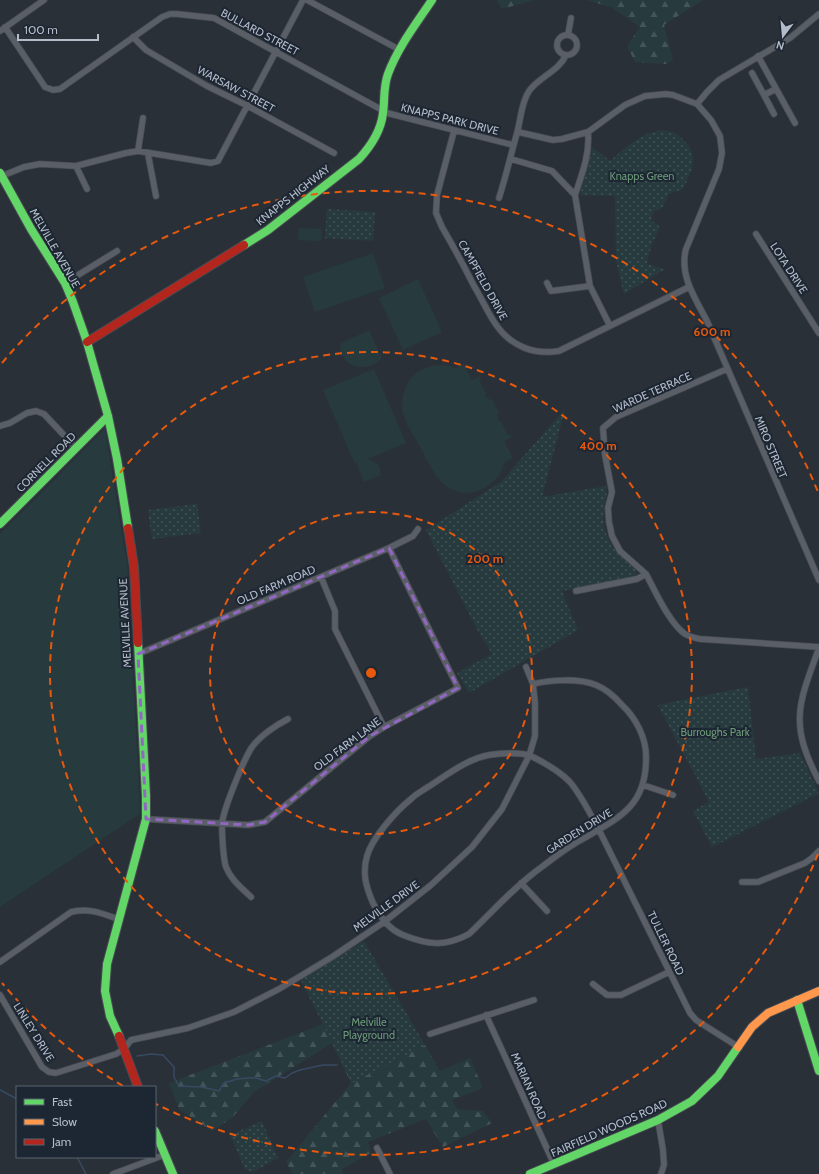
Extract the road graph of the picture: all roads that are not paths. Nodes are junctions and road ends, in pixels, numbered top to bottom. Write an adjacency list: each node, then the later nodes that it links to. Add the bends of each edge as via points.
1 (44, 0): 7 (street)
2 (303, 0): 11 (street)
3 (308, 0): 10 (street)
4 (432, 0): 10 (street, KNAPPS HIGHWAY)
5 (819, 14): 13 (street, via 790,38)
6 (571, 18): 8 (street)
7 (2, 29): 9 (street, BULLARD STREET, via 45,87 53,90 60,89)
8 (568, 35): 12 (street, via 574,38 577,47 574,53); 12 (street, via 560,37 557,43 560,53)
9 (133, 37): 11 (street, BULLARD STREET, via 162,17 178,14 214,18); 18 (street, WARSAW STREET, via 146,50 207,86)
10 (400, 50): 19 (street, KNAPPS HIGHWAY, via 384,84)
11 (275, 52): 18 (street); 19 (street, BULLARD STREET)
12 (566, 55): 24 (street, via 562,62 530,91 524,102)
13 (758, 56): 15 (street); 17 (street, via 719,80)
14 (752, 73): 16 (street)
15 (776, 89): 16 (street); 22 (street)
16 (764, 95): 20 (street)
17 (697, 104): 25 (street, via 673,95 645,96 625,105); 42 (street, MIRO STREET, via 711,120 720,136 722,153 719,169 683,260)
18 (246, 105): 28 (street, WARSAW STREET); 29 (street, via 218,161 211,163)
19 (383, 111): 23 (street, KNAPPS PARK DRIVE); 45 (street, KNAPPS HIGHWAY, via 380,126 369,148 270,228)
20 (774, 114)
21 (143, 118): 27 (street)
22 (795, 123)
23 (454, 131): 26 (street, KNAPPS PARK DRIVE); 43 (street, CAMPFIELD DRIVE, via 437,195 436,213 497,327 521,347 547,353 559,351)
24 (518, 132): 25 (street, via 553,140); 26 (street)
25 (588, 132): 34 (street, via 586,160)
26 (513, 145): 30 (street)
27 (138, 151): 29 (street); 31 (street)
28 (334, 153)
29 (148, 154): 35 (street)
30 (511, 159): 34 (street, via 552,171); 36 (street)
31 (76, 166): 32 (street, via 40,164); 33 (street)
32 (1, 174): 39 (street, MELVILLE AVENUE)
33 (87, 189)
34 (575, 194): 41 (street)
35 (156, 196)
36 (499, 198)
37 (756, 234): 44 (street, LOTA DRIVE)
38 (117, 251): 39 (street)
39 (65, 283): 45 (street, MELVILLE AVENUE)
40 (547, 283): 41 (street, via 551,291)
41 (590, 286): 43 (street)
42 (689, 287): 43 (street, CAMPFIELD DRIVE); 46 (street, MIRO STREET, via 707,321)
43 (610, 326)
44 (819, 333)
45 (87, 342): 47 (street, MELVILLE AVENUE)
46 (727, 369): 53 (street, WARDE TERRACE, via 616,417 603,428 612,492 608,508 612,536 620,551); 55 (street, MIRO STREET)
47 (108, 416): 49 (street, CORNELL ROAD); 58 (street, MELVILLE AVENUE, via 134,568)
48 (0, 426): 49 (street, via 36,411 44,414)
49 (76, 448): 50 (street, CORNELL ROAD)
50 (0, 524)
51 (418, 529): 52 (street, OLD FARM ROAD, via 413,536)
52 (389, 548): 54 (street, OLD FARM ROAD); 62 (street, OLD FARM LANE, via 458,688)
53 (646, 574): 56 (street, via 637,579); 57 (street, WARDE TERRACE, via 676,626 692,637)
54 (321, 577): 58 (street, OLD FARM ROAD); 62 (street, via 335,611 336,629)
55 (819, 580)
56 (576, 591)
57 (819, 648): 64 (street, via 803,691 799,716 803,744)
58 (138, 654): 67 (street, MELVILLE AVENUE)
59 (526, 667): 60 (street, MELVILLE DRIVE)
60 (533, 684): 63 (street, MELVILLE DRIVE, via 536,719); 65 (street, GARDEN DRIVE, via 569,680 595,685 611,694 624,706 642,735 646,771)
61 (288, 719): 68 (street, via 275,726 252,747 242,767)
62 (384, 727): 68 (street, OLD FARM LANE, via 265,822 248,825)
63 (530, 756): 69 (street, TULLER ROAD, via 569,781); 76 (street, MELVILLE DRIVE, via 502,809 472,847 431,885); 76 (street, via 506,753 489,755 450,772 411,799 377,836 367,856 366,888)
64 (819, 781)
65 (642, 785): 66 (street); 69 (street, GARDEN DRIVE, via 632,805)
66 (673, 795)
67 (146, 819): 68 (street, OLD FARM LANE); 75 (street, MELVILLE AVENUE)
68 (222, 824): 73 (street, via 226,866 232,879)
69 (599, 830): 72 (street, GARDEN DRIVE, via 556,856); 78 (street, TULLER ROAD)
70 (819, 851): 71 (street, via 805,863 758,882)
71 (742, 882)
72 (521, 883): 74 (street); 76 (street, GARDEN DRIVE, via 469,934 453,941 420,941 400,934)
73 (251, 897)
74 (547, 911)
75 (118, 919): 77 (street, via 93,911 71,912); 87 (street, MELVILLE AVENUE, via 107,964 105,991 110,1016)
76 (384, 922): 87 (street, MELVILLE DRIVE, via 279,989 234,1012 188,1028 131,1040)
77 (0, 962)
78 (669, 972): 79 (street, via 621,996 607,995); 86 (street, TULLER ROAD, via 684,1004 696,1020)
79 (593, 984)
80 (819, 991): 83 (street, FAIRFIELD WOODS ROAD)
81 (0, 995): 87 (street, LINLEY DRIVE, via 42,1067 49,1072 56,1073 116,1054)
82 (534, 1000): 84 (street)
83 (797, 1000): 86 (street, FAIRFIELD WOODS ROAD, via 768,1013 752,1027); 88 (street)
84 (486, 1015): 85 (street); 96 (street, MARIAN ROAD)
85 (430, 1034)
86 (737, 1046): 90 (street, FAIRFIELD WOODS ROAD, via 718,1076 692,1101)
87 (124, 1048): 89 (street, MELVILLE AVENUE)
88 (819, 1071)
89 (138, 1086)
90 (658, 1120): 96 (street, FAIRFIELD WOODS ROAD); 101 (street, via 664,1165)
91 (156, 1134): 93 (street)
92 (377, 1148): 99 (street)
93 (164, 1155): 95 (street); 98 (street)
94 (156, 1158): 97 (street)
95 (156, 1158)
96 (554, 1164): 100 (street, FAIRFIELD WOODS ROAD)
97 (113, 1174)
98 (172, 1174)
99 (390, 1174)
100 (530, 1174)
101 (661, 1174)

